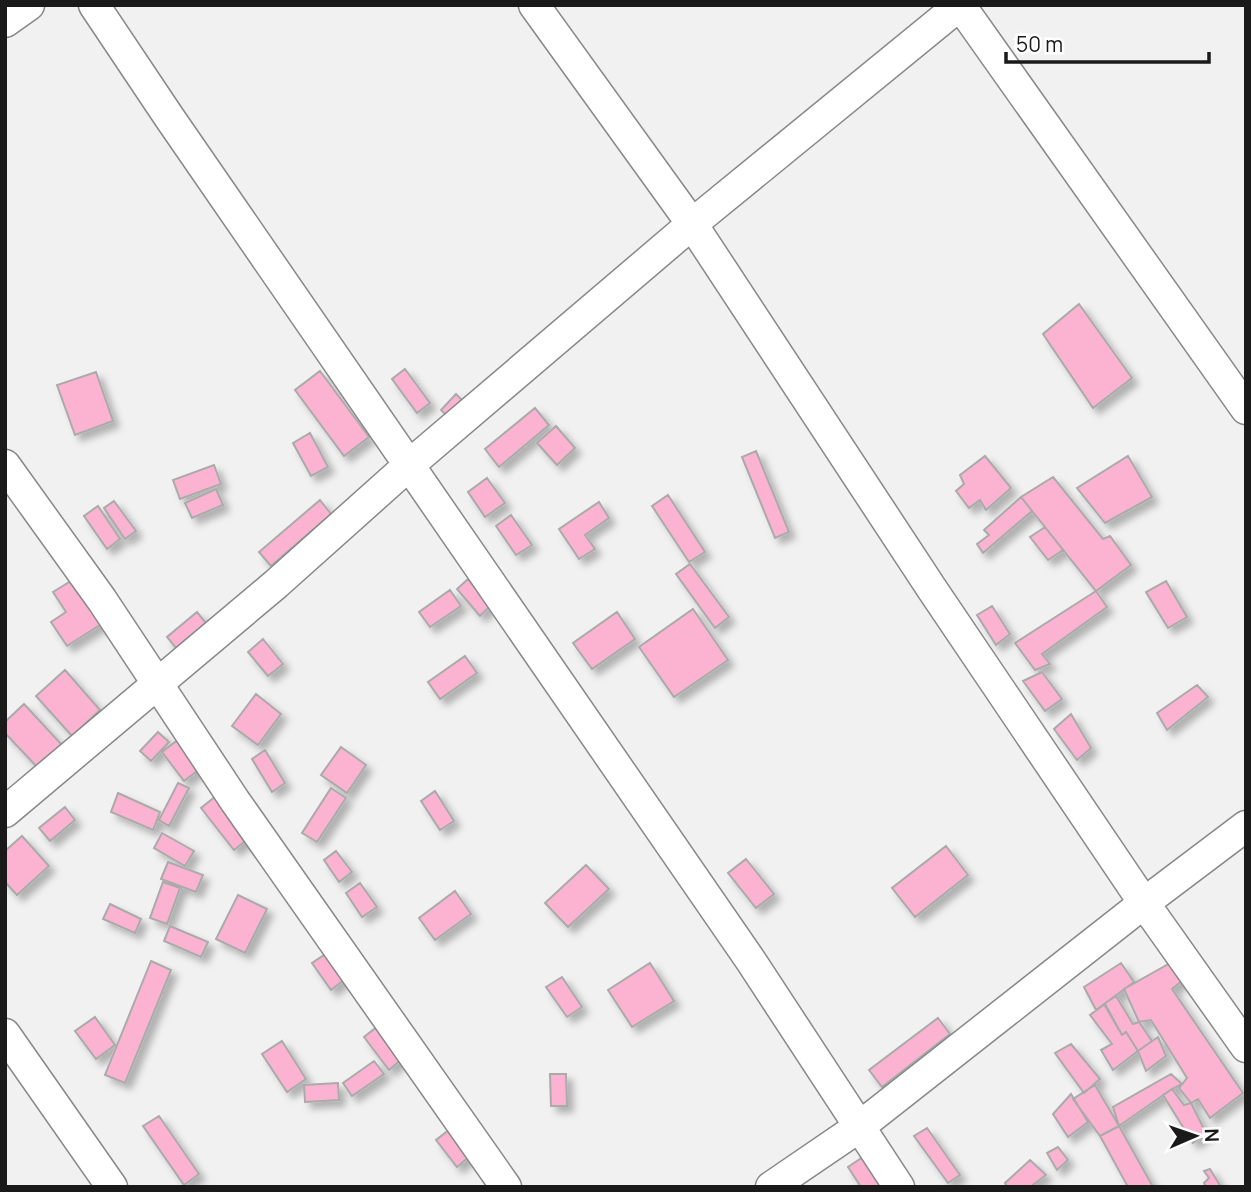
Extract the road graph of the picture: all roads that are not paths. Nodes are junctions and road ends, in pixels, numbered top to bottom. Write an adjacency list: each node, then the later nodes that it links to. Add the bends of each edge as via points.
1 (29, 5): 5 (street)
2 (94, 5): 9 (street)
3 (534, 5): 6 (street)
4 (960, 5): 6 (street); 7 (street)
5 (5, 22)
6 (692, 224): 9 (street); 13 (street)
7 (1246, 409)
8 (5, 465): 10 (street)
9 (408, 466): 10 (street); 16 (street, via 751,961)
10 (159, 684): 11 (street); 18 (street, via 234,800)
11 (5, 812)
12 (1246, 826): 13 (street)
13 (1144, 903): 15 (street); 16 (street)
14 (5, 1034): 17 (street)
15 (1246, 1047)
16 (859, 1127): 19 (street); 20 (street)
17 (111, 1187)
18 (506, 1187)
19 (771, 1187)
20 (899, 1187)

